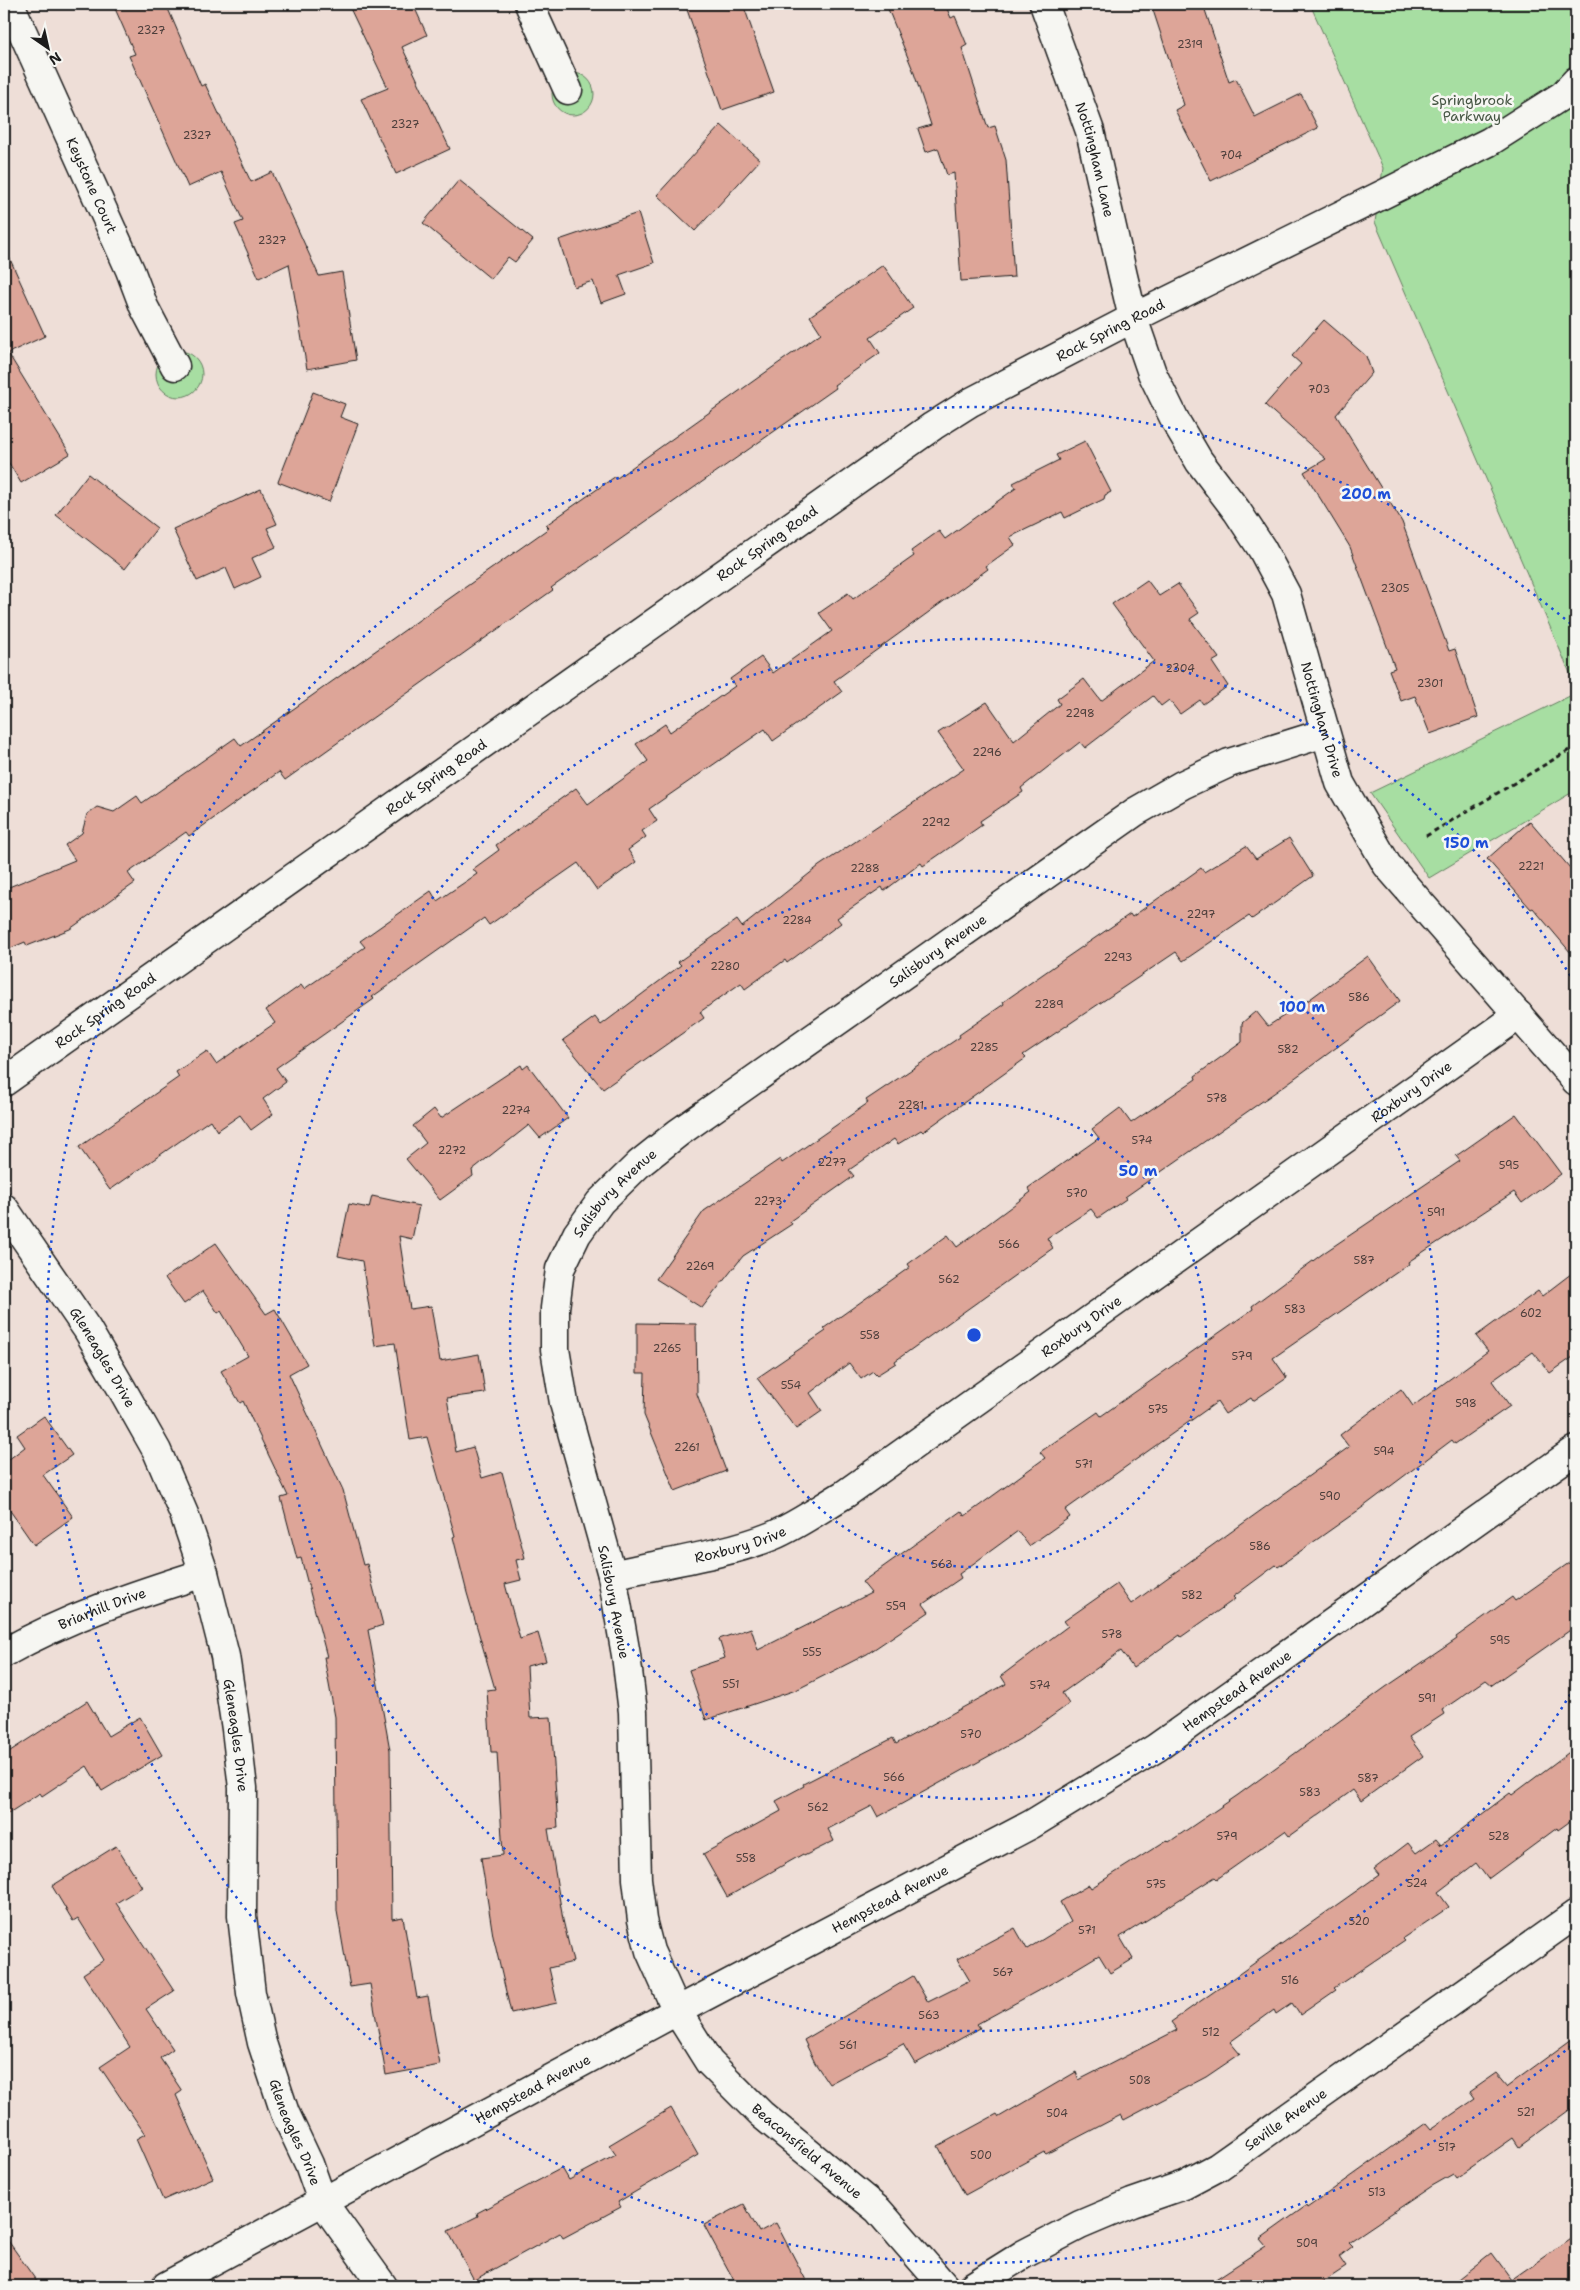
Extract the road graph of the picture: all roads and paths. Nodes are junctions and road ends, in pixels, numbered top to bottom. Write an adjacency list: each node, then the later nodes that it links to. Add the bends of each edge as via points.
1 (10, 4): 7 (street, Keystone Court, via 144,307)
2 (529, 4): 5 (street)
3 (1044, 4): 6 (street, Nottingham Lane, via 1090,131)
4 (1576, 81): 6 (street, Rock Spring Road, via 1563,95 1489,142)
5 (568, 90)
6 (1134, 318): 8 (street, Nottingham Drive, via 1152,373 1176,422 1199,461 1262,549 1286,594); 13 (street, Rock Spring Road, via 971,402 933,426)
7 (175, 366)
8 (1326, 733): 11 (street, Nottingham Drive, via 1340,783 1387,865); 17 (street, Salisbury Avenue, via 1229,763 1135,812 678,1133 639,1164 600,1202 577,1234 560,1269 555,1308 555,1349 564,1403)
9 (1576, 746): 10 (path)
10 (1426, 836)
11 (1519, 1015): 12 (street, Nottingham Drive); 17 (street, Roxbury Drive, via 828,1504 772,1536)
12 (1576, 1081)
13 (4, 1082)
14 (4, 1208): 16 (street, Gleneagles Drive, via 87,1329 157,1451 184,1514)
15 (1576, 1450): 20 (street, Hempstead Avenue, via 1156,1748 1032,1824)
16 (204, 1573): 18 (street, Briarhill Drive, via 106,1604); 21 (street, Gleneagles Drive, via 225,1656 243,1788 242,1916 251,1993 262,2043 285,2112)
17 (612, 1575): 20 (street, Salisbury Avenue, via 633,1712 637,1879 642,1920 650,1951)
18 (4, 1653)
19 (1576, 1914): 25 (street, Seville Avenue, via 1218,2167 1184,2185 1080,2225 1024,2254)
20 (677, 2011): 21 (street, Hempstead Avenue); 24 (street, Beaconsfield Avenue, via 709,2062 761,2114 878,2210)
21 (322, 2201): 22 (street, Hempstead Avenue); 23 (street, Gleneagles Drive)
22 (166, 2286)
23 (383, 2286)
24 (944, 2286)
25 (973, 2286)

